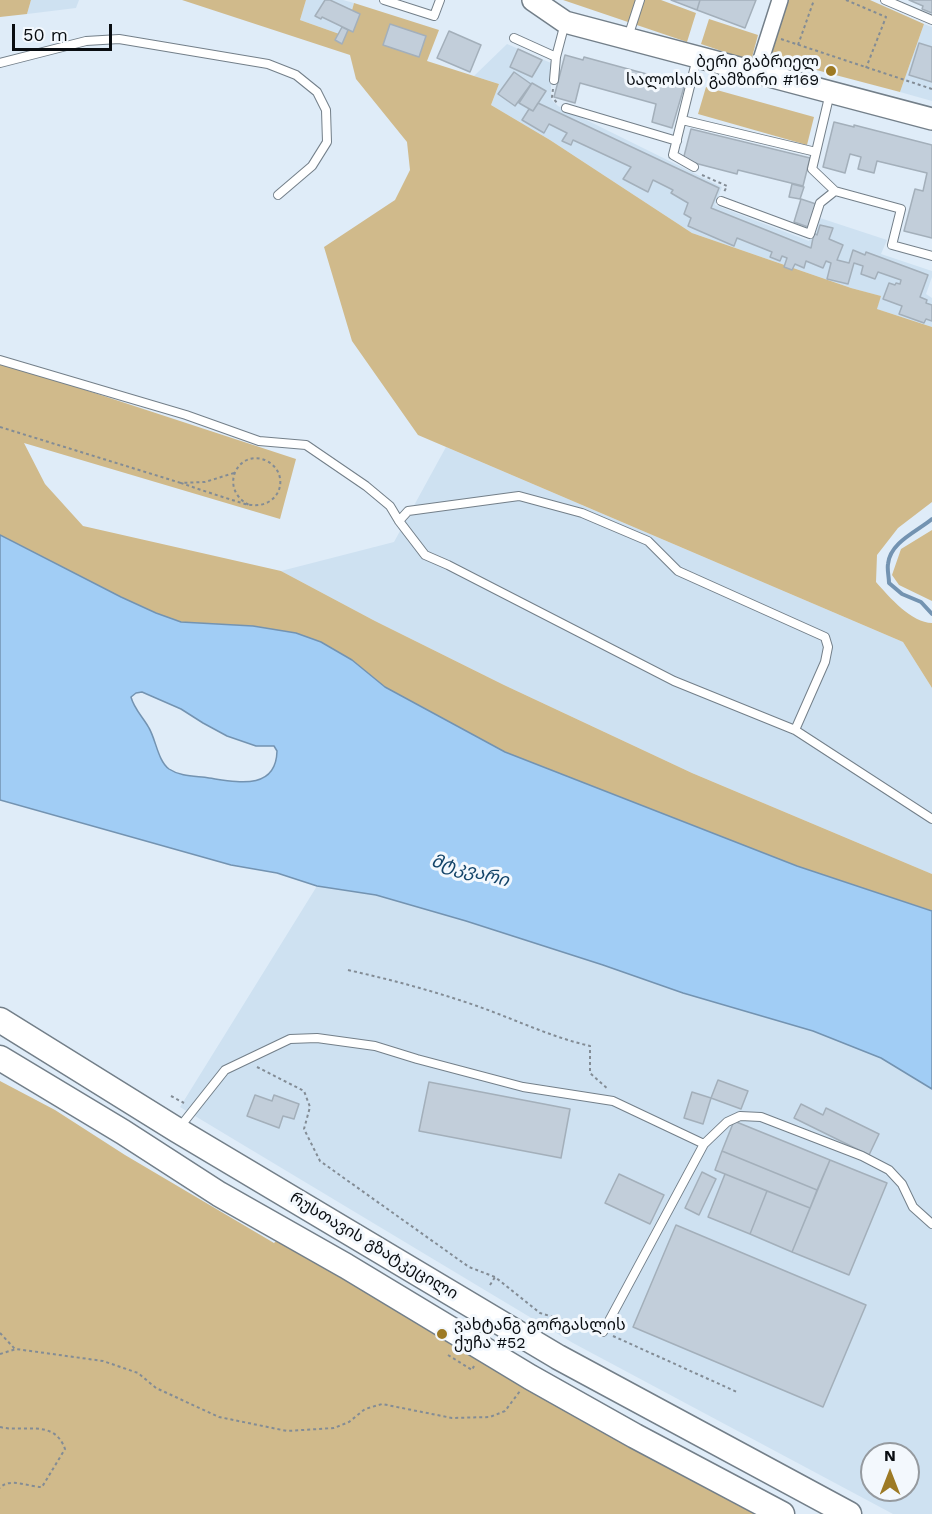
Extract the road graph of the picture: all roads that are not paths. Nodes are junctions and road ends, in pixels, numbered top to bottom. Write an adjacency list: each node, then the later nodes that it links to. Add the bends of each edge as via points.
1 (384, 0): 2 (lane, via 434,16)
2 (440, 0)
3 (533, 0): 8 (main road)
4 (640, 0): 10 (lane)
5 (780, 0): 14 (street)
6 (885, 0): 7 (lane)
7 (932, 20)
8 (565, 22): 10 (main road); 11 (lane)
9 (514, 38): 11 (lane)
10 (627, 38): 12 (main road)
11 (556, 57): 15 (lane)
12 (697, 57): 14 (main road); 19 (lane)
13 (0, 63): 24 (lane, via 86,41 119,39 268,64 296,75 317,92 326,110 327,142 312,166)
14 (757, 72): 16 (main road)
15 (554, 80)
16 (831, 92): 18 (main road); 21 (lane)
17 (566, 108): 20 (lane)
18 (932, 119)
19 (682, 120): 20 (lane); 21 (lane)
20 (677, 141): 22 (lane, via 673,155)
21 (816, 152): 23 (lane, via 812,169)
22 (694, 167)
23 (835, 190): 25 (lane, via 820,203 810,234); 26 (lane, via 901,209 892,245)
24 (278, 195)
25 (721, 201)
26 (932, 256)
27 (0, 360): 28 (lane, via 186,415 259,441 306,445 366,486 390,506)
28 (399, 521): 29 (lane, via 425,555 674,681); 29 (lane, via 408,511 519,496 582,513 648,541 678,571 825,637 825,662)
29 (795, 730): 30 (lane)
30 (932, 819)
31 (0, 1020): 33 (highway, რუსთავის გზატკეცილი)
32 (0, 1058): 37 (highway, რუსთავის გზატკეცილი, via 219,1194 530,1377)
33 (177, 1130): 34 (lane, via 225,1070 290,1039 317,1038 375,1046 524,1087 613,1101); 38 (highway, რუსთავის გზატკეცილი, via 558,1357)
34 (704, 1144): 35 (lane, via 727,1122 740,1116 761,1117 889,1170 902,1184 913,1207); 36 (lane)
35 (932, 1224)
36 (603, 1332)
37 (782, 1514)
38 (849, 1514)

